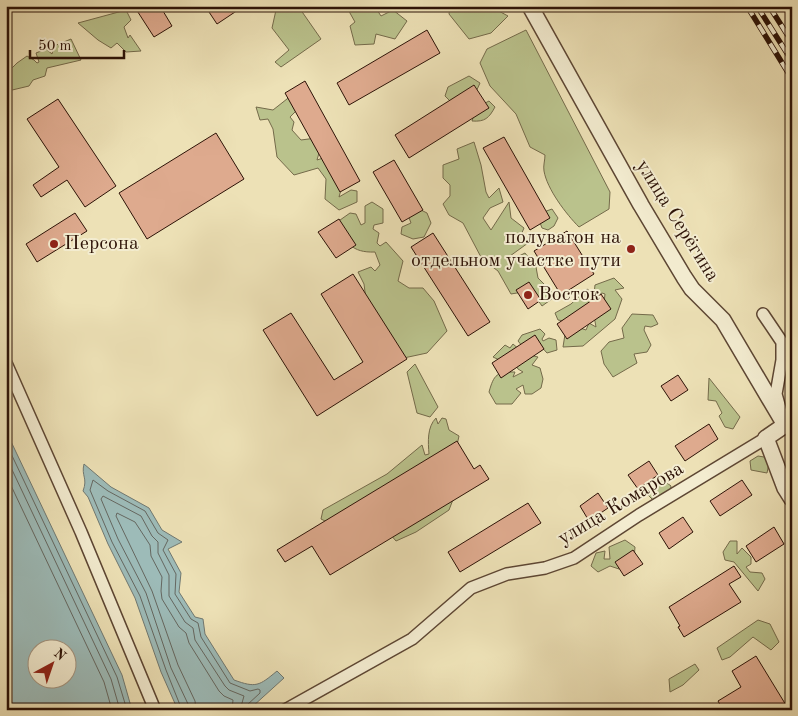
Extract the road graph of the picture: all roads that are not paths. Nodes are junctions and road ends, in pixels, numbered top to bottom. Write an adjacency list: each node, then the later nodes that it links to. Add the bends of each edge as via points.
1 (530, 6): 6 (street, улица Серёгина, via 674,261 692,289 723,320)
2 (764, 314): 3 (street)
3 (782, 342): 4 (street); 6 (street, via 776,394)
4 (792, 357)
5 (6, 363): 9 (street)
6 (788, 424): 7 (street)
7 (766, 438): 8 (street); 10 (street, улица Комарова, via 574,558 545,568 507,574 471,588 412,639)
8 (792, 498)
9 (155, 710)
10 (285, 710)

